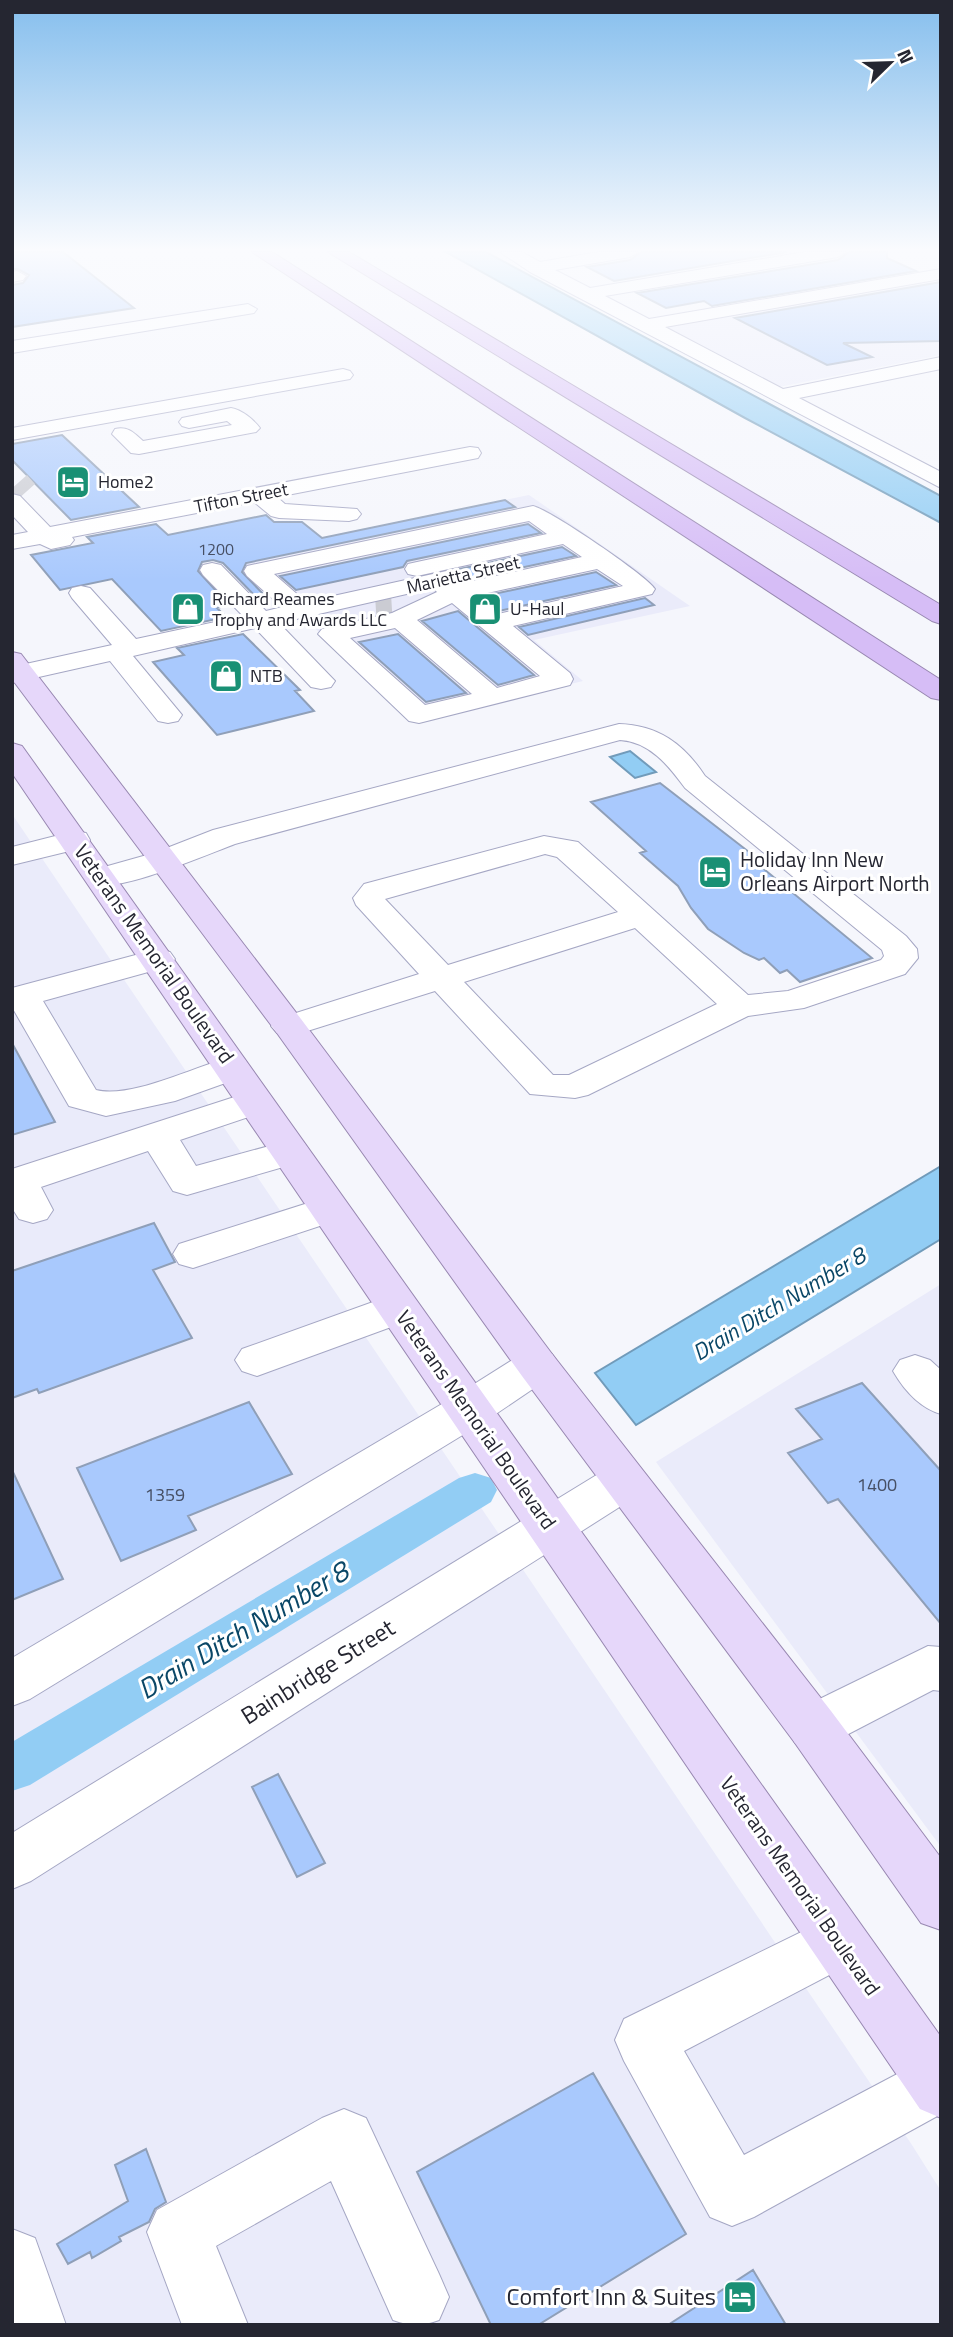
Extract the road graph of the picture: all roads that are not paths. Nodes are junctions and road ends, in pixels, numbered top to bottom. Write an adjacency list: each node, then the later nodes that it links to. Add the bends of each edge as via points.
1 (429, 361): 29 (highway)
2 (517, 361): 23 (highway)
3 (713, 361): 6 (street)
4 (941, 363): 6 (street)
5 (343, 376): 7 (street)
6 (779, 396): 11 (street)
7 (66, 424): 8 (street); 9 (street, via 85,441)
8 (12, 434)
9 (123, 434)
10 (470, 453): 13 (street, Tifton Street)
11 (938, 477)
12 (16, 491): 15 (street)
13 (259, 494): 14 (street, via 279,511); 15 (street, Tifton Street, via 226,500 233,507 51,542)
14 (349, 514)
15 (44, 536): 16 (street)
16 (12, 542)
17 (586, 548): 19 (street); 21 (street); 21 (street, via 533,513 256,571); 24 (street, via 643,589)
18 (212, 570): 25 (street)
19 (446, 587): 21 (street, Marietta Street); 22 (street); 24 (street)
20 (81, 593): 26 (street)
21 (319, 612): 22 (street); 25 (street, Marietta Street); 30 (street, via 331,634 419,715)
22 (397, 612): 30 (street)
23 (941, 616)
24 (493, 623): 30 (street, via 560,678)
25 (267, 626): 26 (street, Marietta Street); 28 (street)
26 (124, 655): 27 (street); 31 (street)
27 (16, 670): 35 (main road)
28 (321, 681)
29 (941, 692)
30 (492, 698)
31 (168, 715)
32 (15, 761): 33 (main road, Veterans Memorial Boulevard)
33 (75, 840): 34 (street); 36 (main road, Veterans Memorial Boulevard)
34 (12, 856)
35 (165, 860): 36 (street); 40 (street, via 224,837 619,732 640,732 685,764 695,782 900,950 901,958 893,967 792,1001); 41 (main road)
36 (101, 878): 38 (main road, Veterans Memorial Boulevard)
37 (640, 916): 39 (street); 39 (street, via 567,849 553,845 375,891 369,898 372,905); 40 (street)
38 (158, 960): 42 (main road, Veterans Memorial Boulevard); 42 (street, via 23,996 82,1098 106,1104 162,1093)
39 (440, 977): 40 (street, via 543,1086 559,1088 575,1087); 41 (street)
40 (740, 1006)
41 (289, 1026): 51 (main road)
42 (232, 1068): 43 (main road, Veterans Memorial Boulevard)
43 (256, 1102): 44 (street); 45 (main road, Veterans Memorial Boulevard)
44 (157, 1135): 45 (street, via 187,1182); 47 (street, via 18,1181)
45 (291, 1152): 46 (main road, Veterans Memorial Boulevard)
46 (330, 1209): 48 (street); 49 (main road, Veterans Memorial Boulevard)
47 (33, 1210)
48 (193, 1254)
49 (398, 1308): 50 (street); 52 (main road, Veterans Memorial Boulevard)
50 (257, 1360)
51 (537, 1364): 52 (street); 53 (main road)
52 (468, 1410): 54 (main road, Veterans Memorial Boulevard); 56 (street)
53 (624, 1480): 54 (street, Bainbridge Street); 57 (main road)
54 (550, 1528): 58 (street, Bainbridge Street); 60 (main road, Veterans Memorial Boulevard)
55 (941, 1669): 57 (street, via 928,1668)
56 (12, 1684)
57 (813, 1727): 59 (main road)
58 (12, 1863)
59 (941, 1904)
60 (838, 1941): 61 (main road, Veterans Memorial Boulevard); 61 (street, via 645,2040 732,2195)
61 (939, 2085)
62 (12, 2261): 64 (street)
63 (416, 2297): 65 (street, via 344,2140 179,2232)
64 (33, 2325)
65 (215, 2325)

